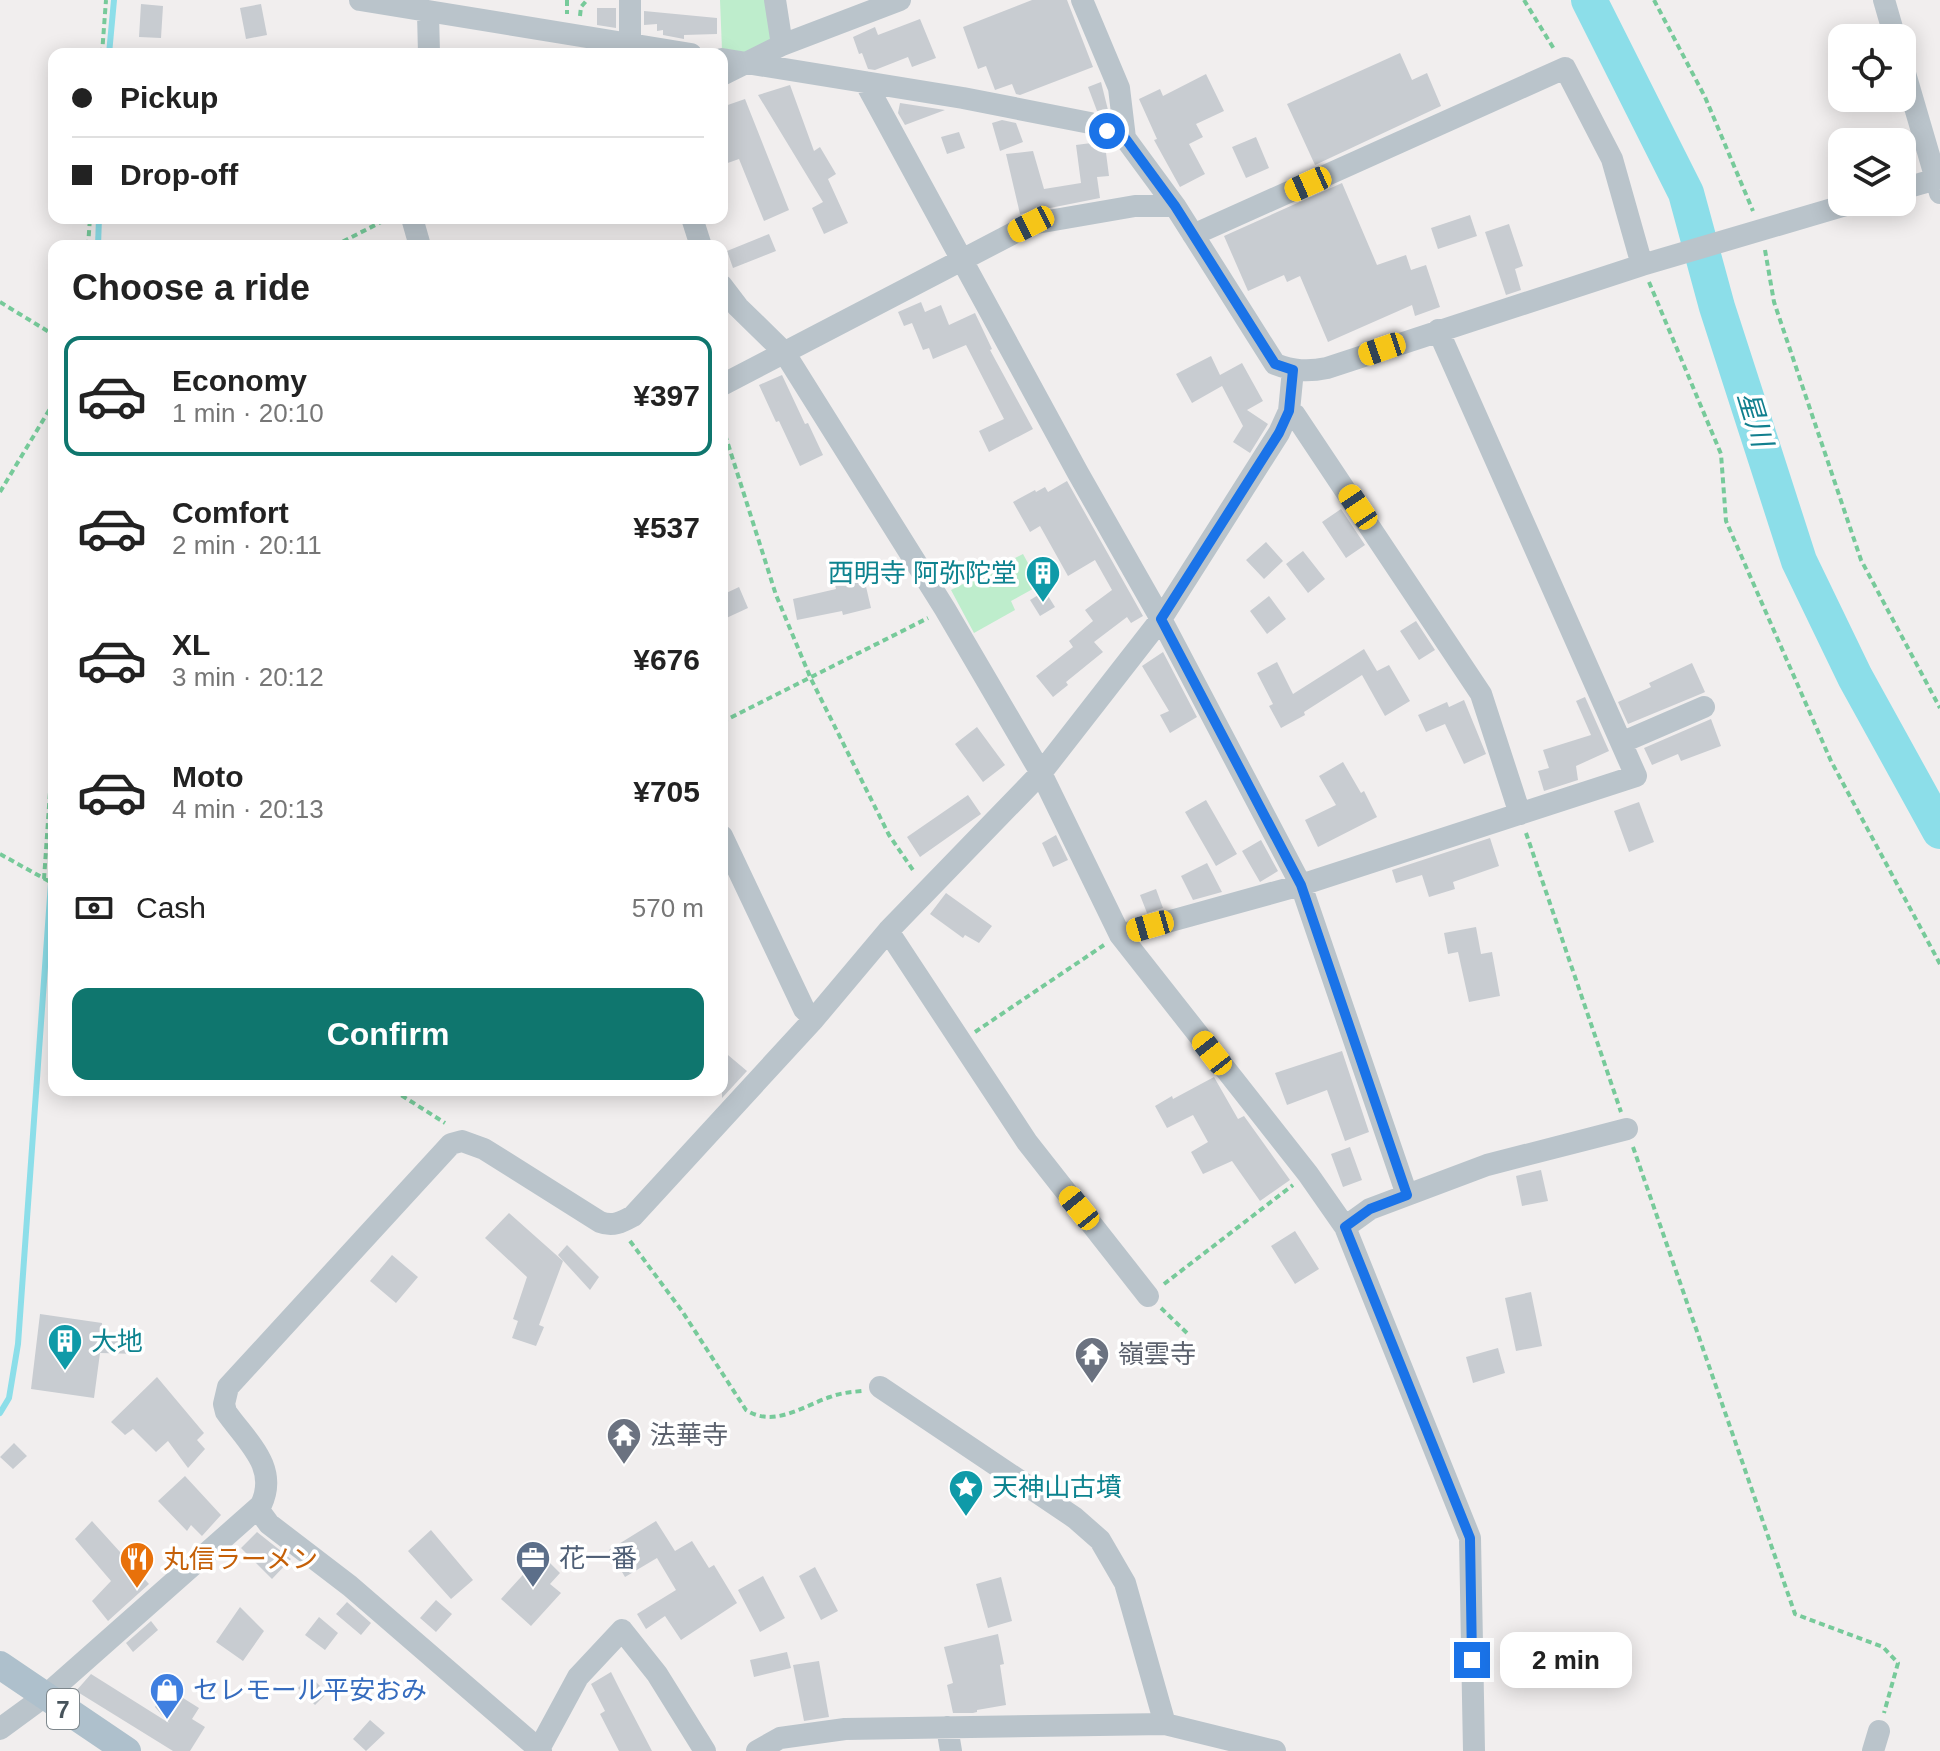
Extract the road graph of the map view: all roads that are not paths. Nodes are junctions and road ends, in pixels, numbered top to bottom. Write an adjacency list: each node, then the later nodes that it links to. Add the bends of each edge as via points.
1 (360, 0): 7 (street)
2 (630, 0): 9 (street)
3 (775, 0): 10 (street)
4 (900, 0): 10 (street)
5 (1082, 0): 18 (street, via 1119,88)
6 (1884, 0): 8 (street)
7 (428, 13): 9 (street); 11 (street)
8 (1891, 24)
9 (630, 44): 12 (street)
10 (782, 45): 14 (street)
11 (429, 48)
12 (645, 48)
13 (728, 60): 14 (street)
14 (746, 63): 15 (street); 16 (street)
15 (728, 72)
16 (865, 82): 18 (street, via 1090,123); 24 (street)
17 (1916, 108): 19 (street)
18 (1125, 138): 21 (street)
19 (1939, 183): 20 (street)
20 (1916, 187)
21 (1175, 206): 23 (street); 24 (street, via 1135,206 1031,224)
22 (1828, 210): 25 (street)
23 (1193, 235): 25 (street, via 1565,68 1612,159); 29 (street, via 1275,364)
24 (962, 259): 28 (street); 32 (street)
25 (1642, 265): 27 (street)
26 (728, 294): 28 (street)
27 (1438, 330): 29 (street, via 1327,368); 34 (street)
28 (784, 352): 30 (street); 35 (street)
29 (1293, 370): 31 (street)
30 (728, 382)
31 (1289, 411): 32 (street); 36 (street, via 1481,694)
32 (1161, 619): 35 (street); 38 (street)
33 (1704, 707): 34 (street)
34 (1623, 742): 36 (street, via 1636,776)
35 (1041, 773): 39 (street); 40 (street)
36 (1520, 814): 38 (street)
37 (728, 849): 41 (street, via 804,1009)
38 (1301, 885): 40 (street); 43 (street)
39 (888, 931): 41 (street); 45 (street, via 1027,1142)
40 (1120, 935): 44 (street)
41 (814, 1019): 47 (street, via 633,1216 615,1224 600,1222 484,1149 462,1141 451,1144 228,1387 226,1412 265,1466 268,1488)
42 (1627, 1129): 43 (street, via 1487,1165)
43 (1407, 1195): 44 (street, via 1370,1209)
44 (1345, 1227): 59 (street, via 1470,1538)
45 (1148, 1296)
46 (880, 1387): 50 (street, via 1100,1540 1125,1583)
47 (258, 1509): 49 (street); 53 (street, via 269,1524 350,1586)
48 (0, 1665): 49 (main road, 7)
49 (45, 1696): 52 (street); 54 (main road, 7)
50 (1165, 1724): 51 (street); 58 (street)
51 (947, 1727): 56 (street, via 845,1729 780,1738); 57 (street)
52 (0, 1729)
53 (540, 1750): 55 (street, via 578,1677 622,1630)
54 (127, 1751)
55 (705, 1751)
56 (757, 1751)
57 (951, 1751)
58 (1275, 1751)
59 (1474, 1751)

